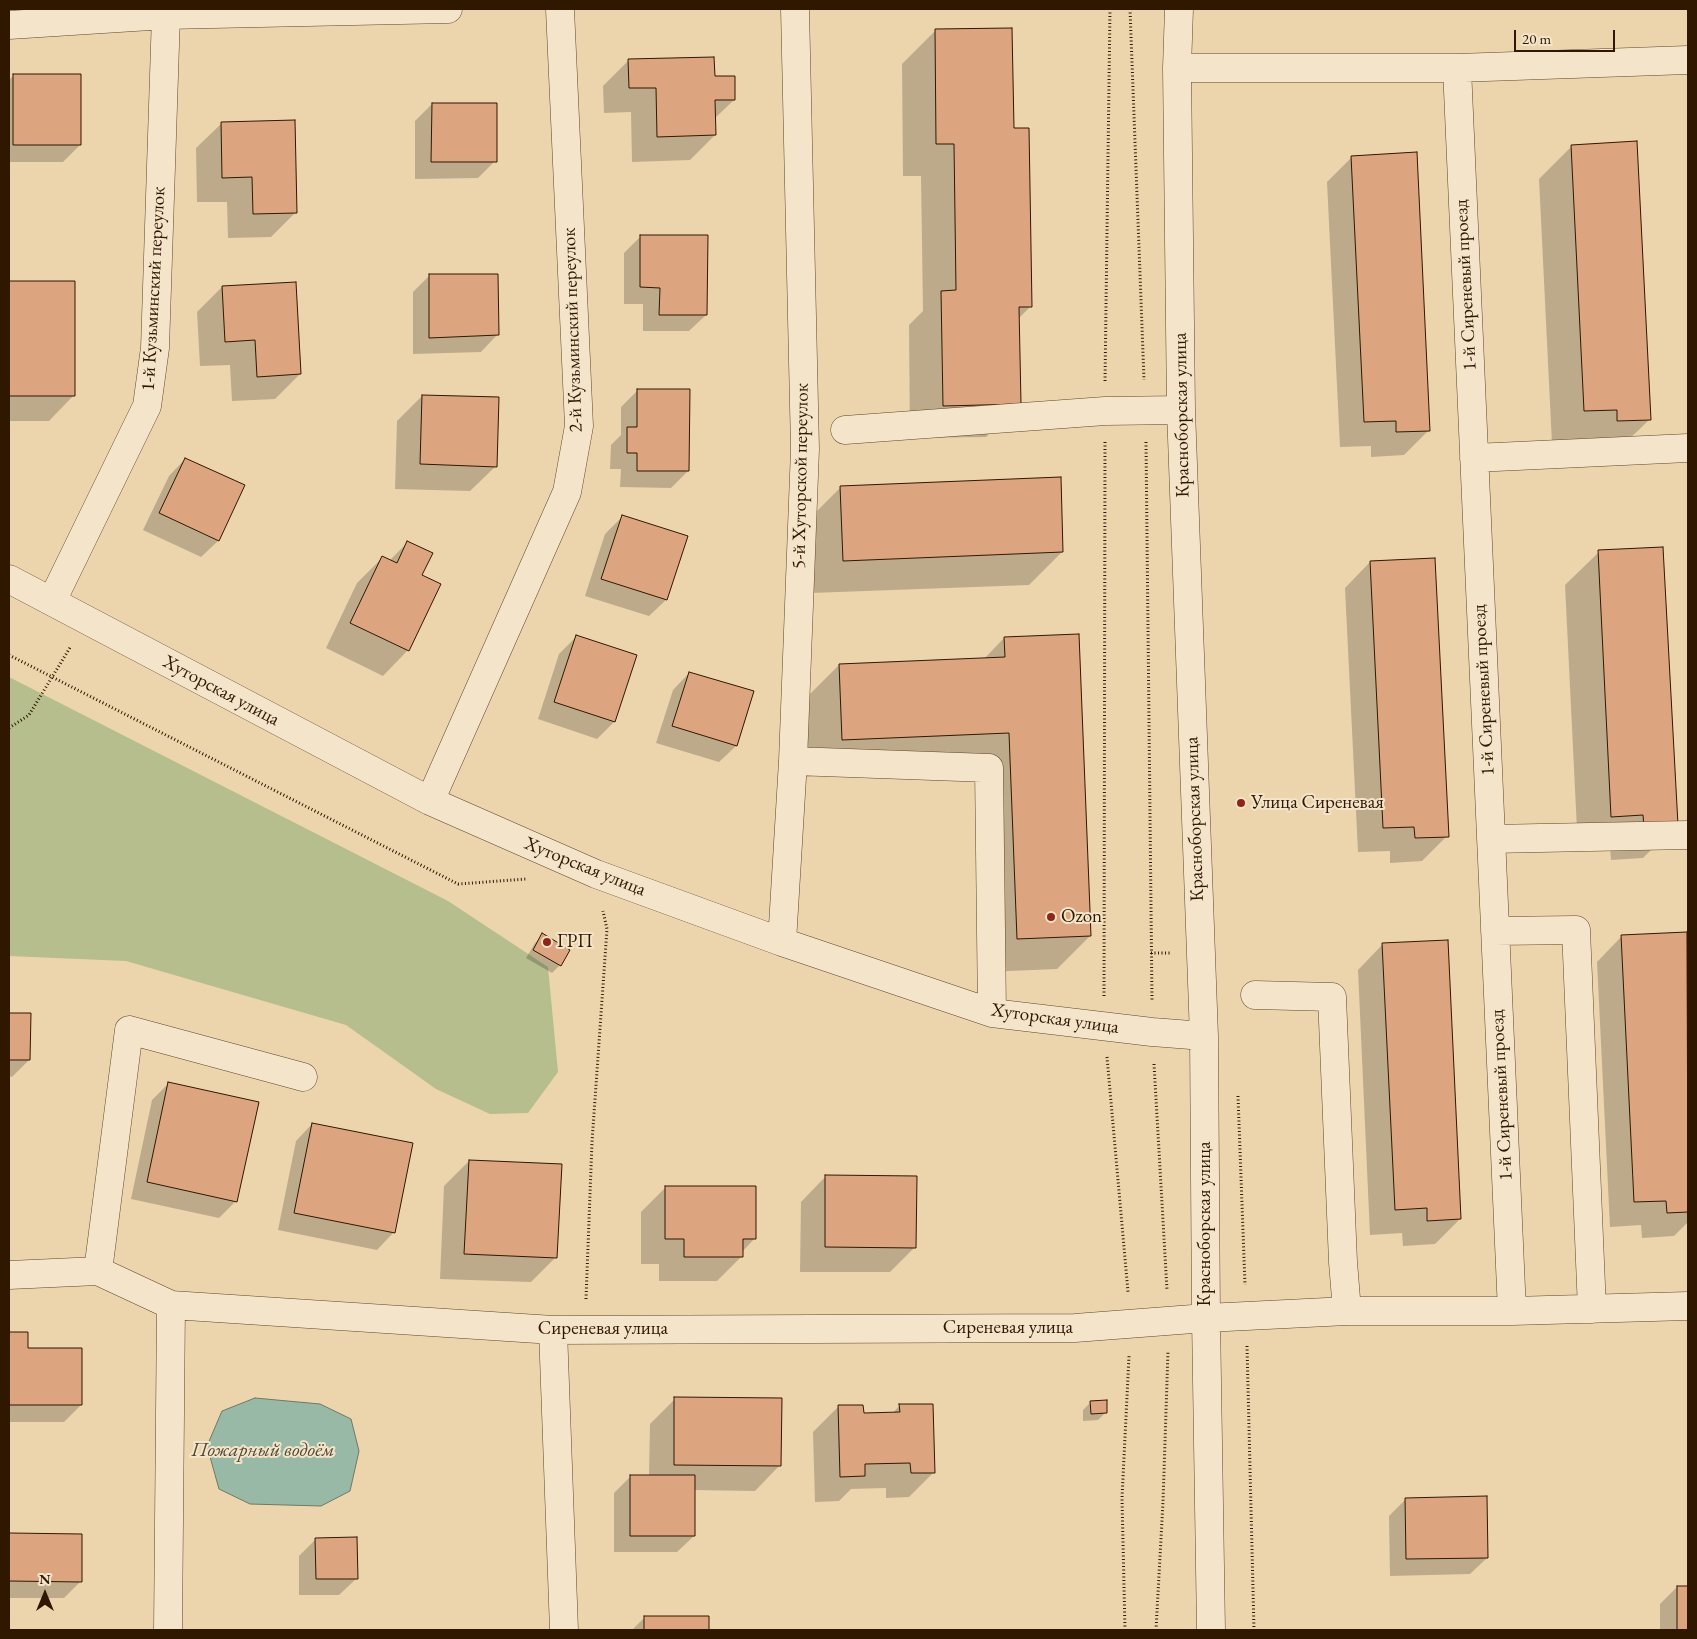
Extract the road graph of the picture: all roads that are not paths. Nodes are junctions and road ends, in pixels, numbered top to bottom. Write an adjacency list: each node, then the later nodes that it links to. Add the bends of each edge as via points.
1 (448, 9): 5 (street)
2 (560, 9): 17 (street, 2-й Кузьминский переулок, via 578,426 567,492)
3 (795, 9): 16 (street, 5-й Хуторской переулок, via 805,449)
4 (1179, 9): 8 (street, Красноборская улица)
5 (166, 15): 6 (street); 15 (street, 1-й Кузьминский переулок, via 154,348 147,406)
6 (9, 25)
7 (1688, 60): 9 (street)
8 (1177, 68): 9 (street); 10 (street, Красноборская улица)
9 (1457, 68): 13 (street, 1-й Сиреневый проезд)
10 (1181, 410): 11 (street, via 1104,411); 24 (street, Красноборская улица)
11 (845, 430)
12 (1688, 448): 13 (street)
13 (1474, 458): 19 (street, 1-й Сиреневый проезд)
14 (9, 578): 15 (street, Хуторская улица)
15 (52, 601): 17 (street, Хуторская улица)
16 (793, 762): 21 (street, 5-й Хуторской переулок); 23 (street, via 989,768)
17 (430, 801): 21 (street, Хуторская улица, via 596,874)
18 (1688, 835): 19 (street)
19 (1491, 839): 20 (street, 1-й Сиреневый проезд)
20 (1494, 931): 30 (street, via 1576,930); 32 (street, 1-й Сиреневый проезд)
21 (782, 942): 23 (street, Хуторская улица)
22 (1255, 995): 31 (street, via 1332,997)
23 (992, 1013): 24 (street, Хуторская улица)
24 (1204, 1036): 33 (street, Красноборская улица)
25 (303, 1077): 26 (street, via 129,1030)
26 (98, 1271): 27 (street, Сиреневая улица); 28 (street, Сиреневая улица)
27 (9, 1275)
28 (171, 1305): 34 (street, Сиреневая улица); 35 (street)
29 (1688, 1306): 30 (street, Сиреневая улица)
30 (1592, 1309): 32 (street, Сиреневая улица)
31 (1347, 1312): 32 (street, Сиреневая улица); 33 (street, Сиреневая улица)
32 (1512, 1312)
33 (1206, 1318): 34 (street, Сиреневая улица, via 1075,1328); 37 (street, Красноборская улица)
34 (553, 1330): 36 (street)
35 (168, 1630)
36 (564, 1630)
37 (1210, 1630)

